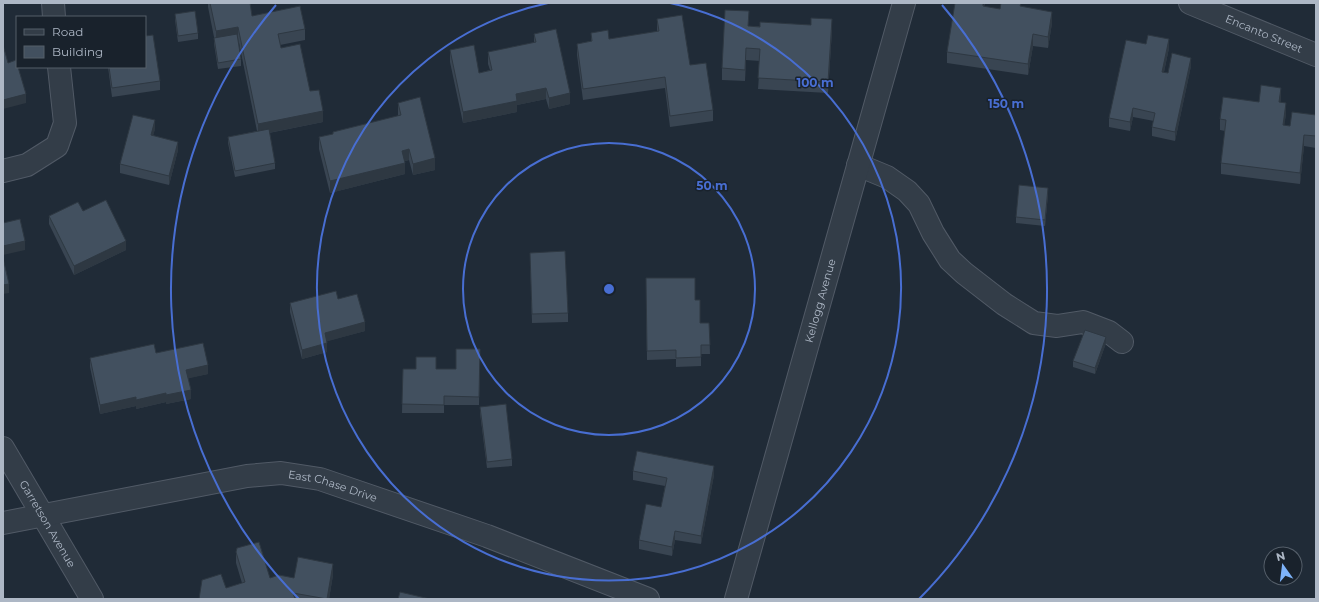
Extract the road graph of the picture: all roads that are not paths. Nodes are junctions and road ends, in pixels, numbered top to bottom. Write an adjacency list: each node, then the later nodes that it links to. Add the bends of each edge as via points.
1 (53, 3): 4 (street)
2 (904, 3): 7 (street, Kellogg Avenue)
3 (1190, 3): 5 (street, Encanto Street)
4 (54, 16)
5 (1316, 55)
6 (59, 68): 8 (street, via 65,123 57,146 27,165)
7 (858, 165): 9 (street, via 887,178 907,191 918,204 950,260 1004,304 1034,323 1057,326 1083,322 1110,332); 15 (street, Kellogg Avenue)
8 (3, 171)
9 (1122, 342)
10 (3, 448): 11 (street, Garretson Avenue)
11 (42, 515): 12 (street, East Chase Drive); 13 (street, Garretson Avenue); 14 (street, East Chase Drive, via 247,476 281,473 320,479 487,536)
12 (3, 523)
13 (92, 599)
14 (648, 599)
15 (736, 599)

